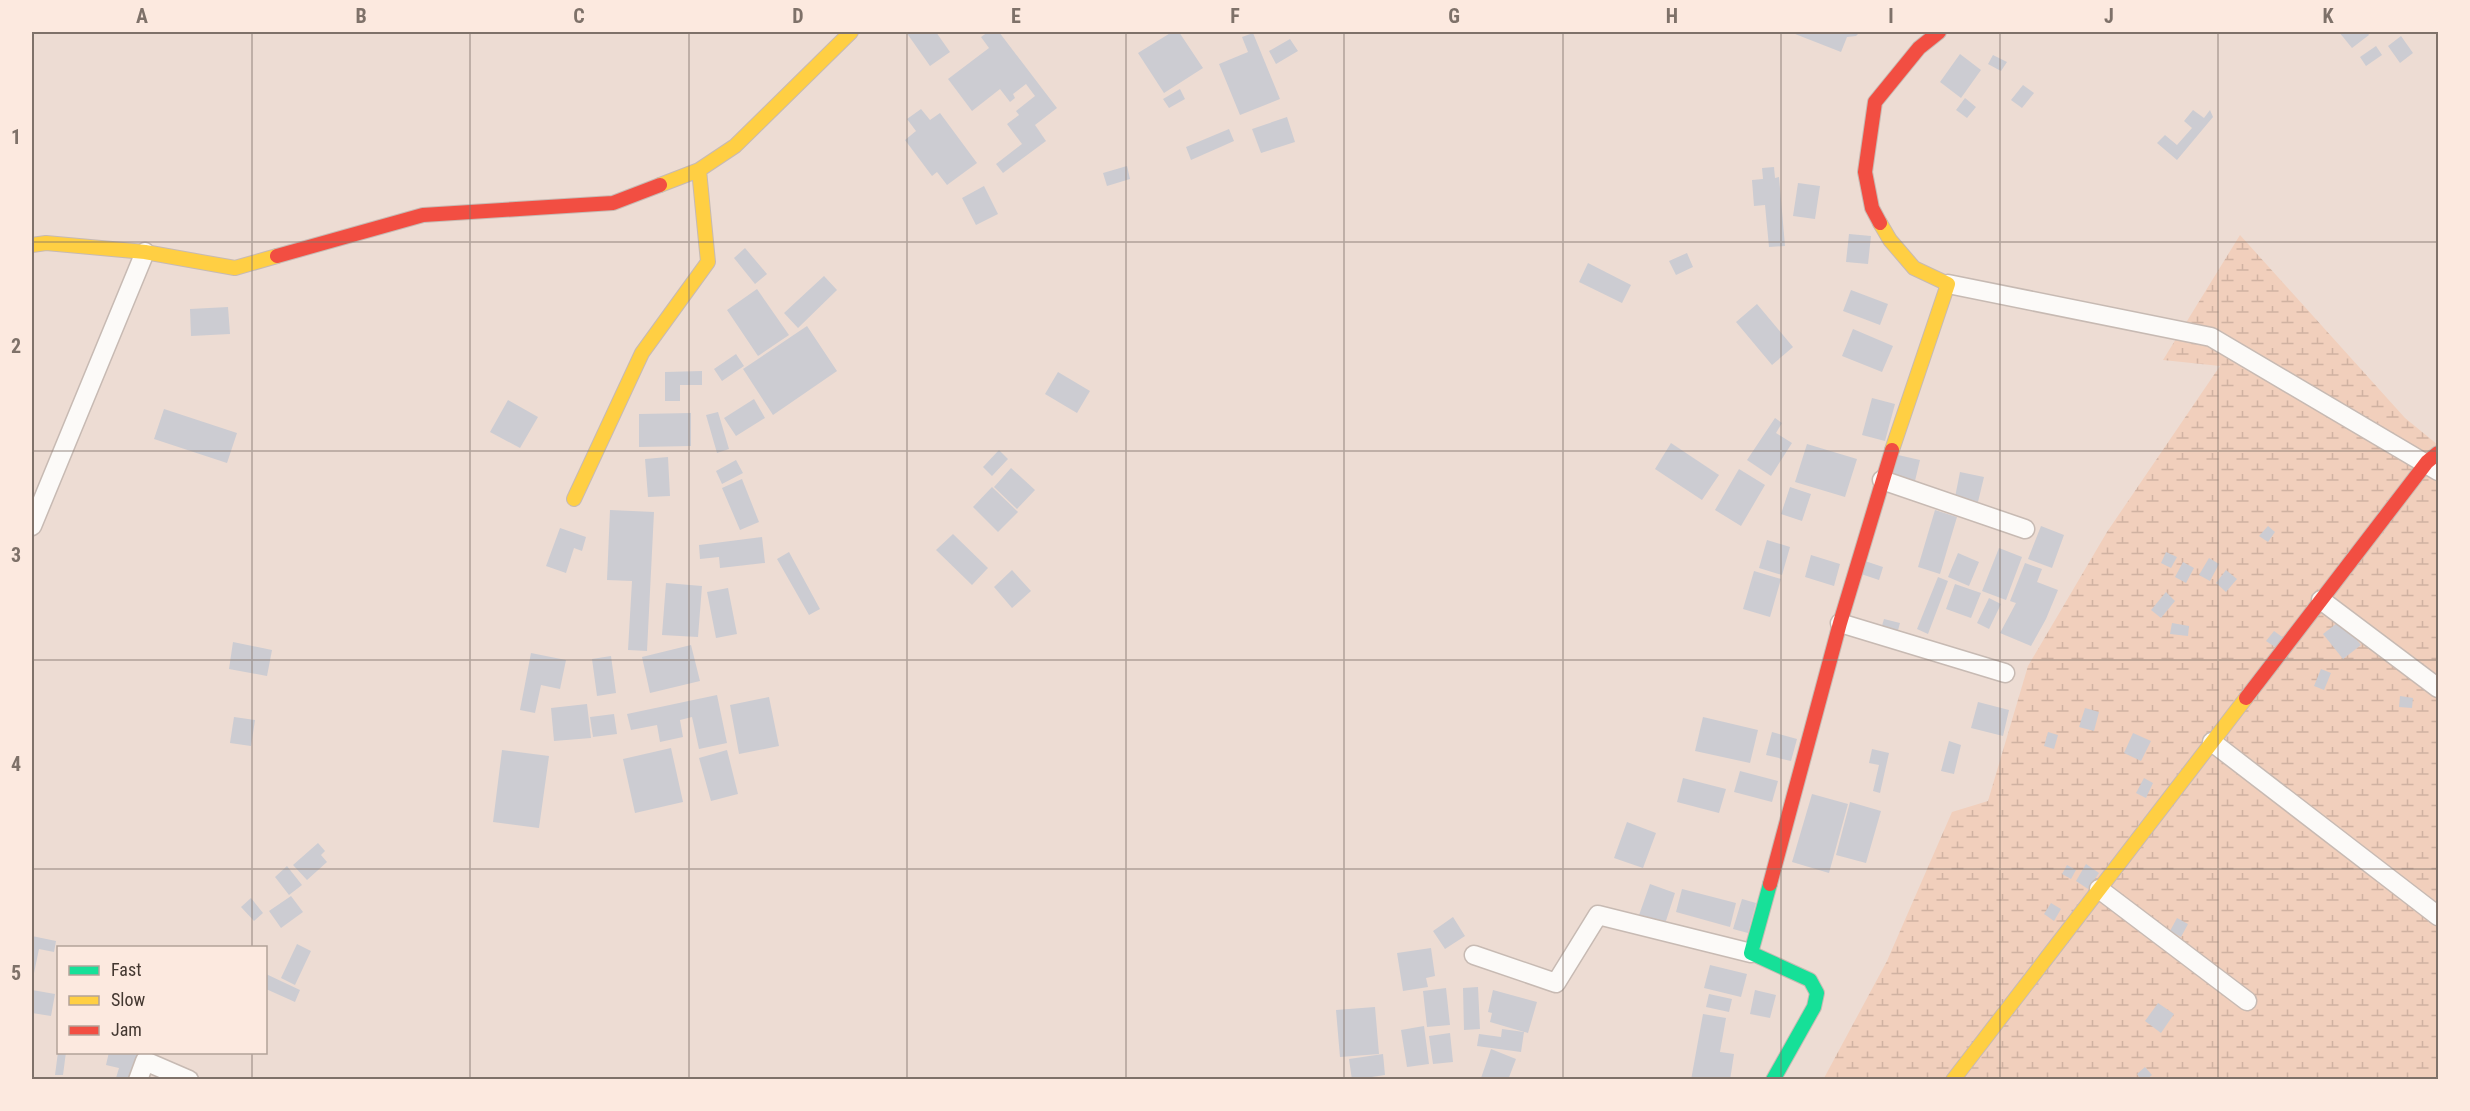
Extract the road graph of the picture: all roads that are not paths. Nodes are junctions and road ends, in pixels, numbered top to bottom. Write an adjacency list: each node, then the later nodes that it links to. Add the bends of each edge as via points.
1 (851, 32): 3 (street, via 735,147)
2 (1939, 32): 6 (street, via 1919,48 1875,102 1866,172 1872,208 1890,240 1914,268)
3 (699, 170): 5 (street, via 613,203 423,215 234,268); 9 (street, via 708,262 642,353)
4 (32, 245): 5 (street)
5 (145, 252): 10 (street)
6 (1948, 284): 7 (street, via 2211,337); 8 (street)
7 (2435, 462): 12 (street)
8 (1882, 480): 11 (street); 13 (street)
9 (574, 499)
10 (32, 526)
11 (2025, 529)
12 (2321, 600): 15 (street); 16 (street)
13 (1840, 623): 14 (street); 19 (street)
14 (2005, 674)
15 (2439, 688)
16 (2212, 742): 17 (street); 18 (street)
17 (2099, 889): 21 (street); 25 (street)
18 (2439, 916)
19 (1751, 953): 20 (street, via 1598,915 1556,983); 24 (street, via 1810,981 1817,993 1814,1007)
20 (1474, 955)
21 (2247, 1001)
22 (138, 1080): 23 (street, via 145,1061)
23 (189, 1080)
24 (1773, 1080)
25 (1953, 1080)

